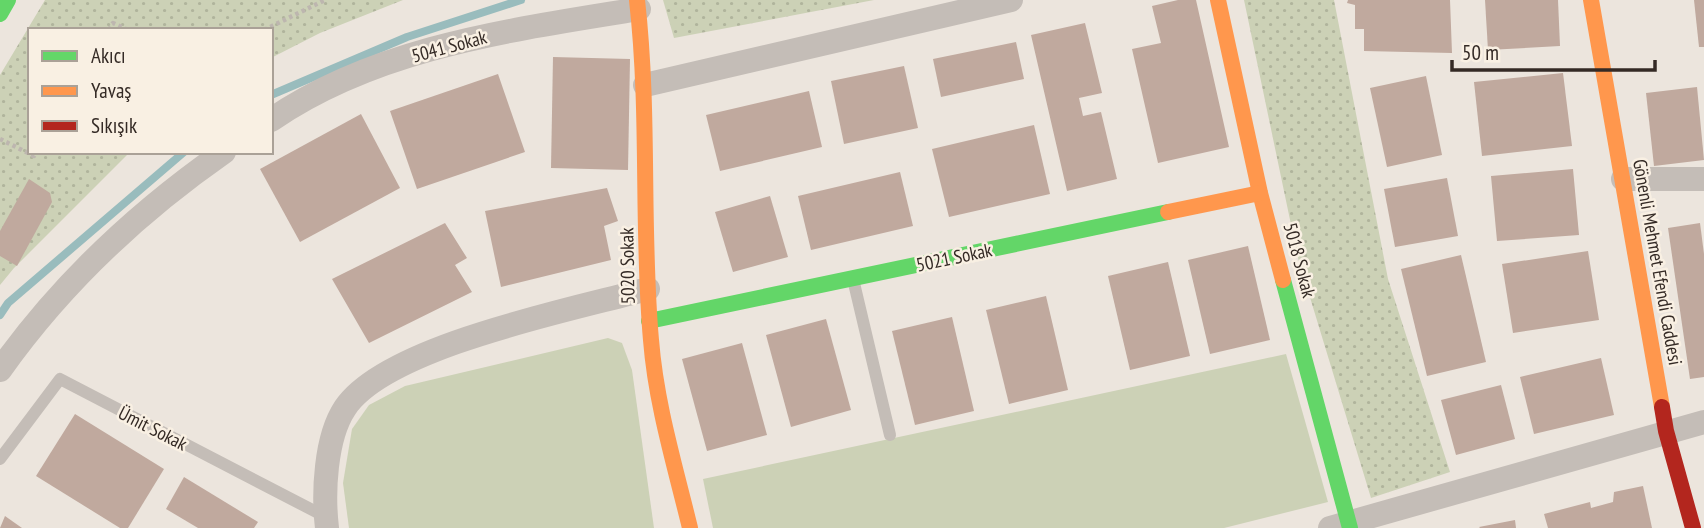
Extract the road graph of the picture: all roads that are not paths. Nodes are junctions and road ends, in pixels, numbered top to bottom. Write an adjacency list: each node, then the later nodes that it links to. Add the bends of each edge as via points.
1 (8, 0): 6 (street)
2 (1011, 0): 7 (street)
3 (1218, 0): 12 (street, 5018 Sokak)
4 (1591, 0): 10 (street, Gönenli Mehmet Efendi Caddesi)
5 (638, 5): 7 (street, 5020 Sokak); 8 (street, 5041 Sokak, via 430,49 349,77)
6 (0, 14)
7 (645, 85): 14 (street, 5020 Sokak)
8 (273, 119)
9 (222, 154): 16 (street, via 107,246 53,303)
10 (1623, 178): 11 (street); 18 (street, Gönenli Mehmet Efendi Caddesi)
11 (1704, 178)
12 (1260, 193): 13 (street, 5021 Sokak); 22 (street, 5018 Sokak)
13 (853, 278): 15 (street, 5021 Sokak); 19 (lane)
14 (648, 289): 15 (street, 5020 Sokak); 21 (street, via 477,335 390,370 363,388 344,409 335,430 324,499)
15 (649, 321): 23 (street, 5020 Sokak, via 655,371)
16 (0, 370)
17 (1704, 422): 18 (street)
18 (1666, 431): 22 (street); 24 (street, Gönenli Mehmet Efendi Caddesi)
19 (890, 435)
20 (0, 459): 21 (lane, Ümit Sokak, via 60,379)
21 (326, 522)
22 (1343, 526)
23 (690, 528)
24 (1693, 528)

